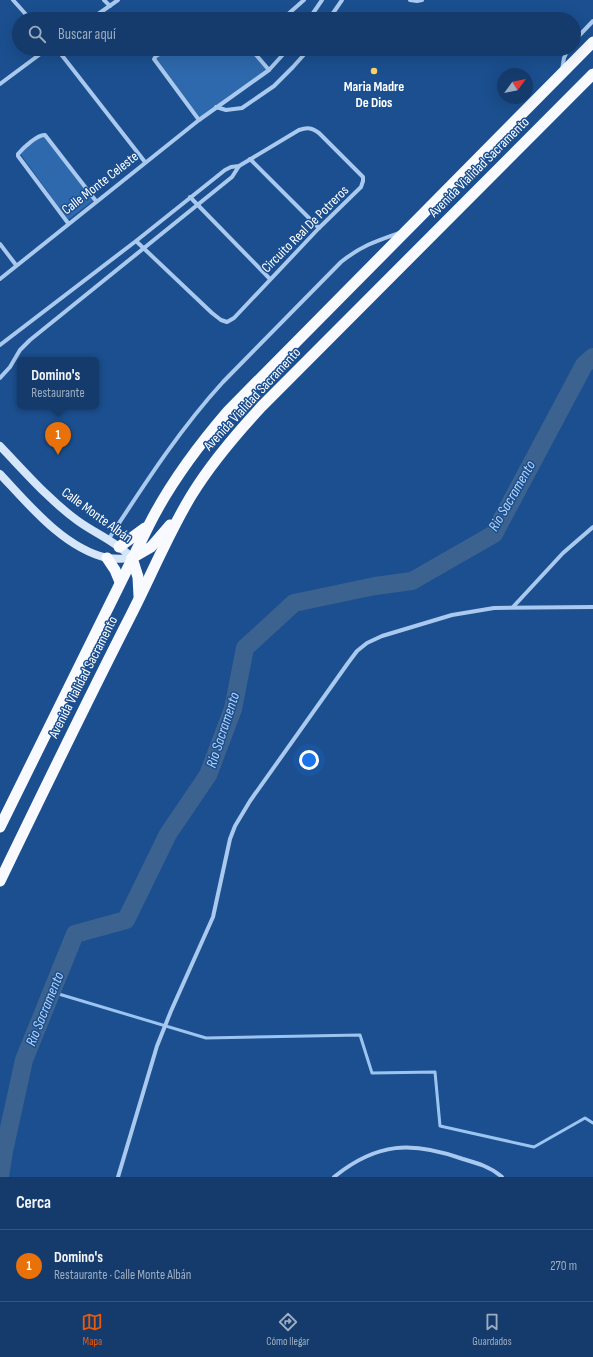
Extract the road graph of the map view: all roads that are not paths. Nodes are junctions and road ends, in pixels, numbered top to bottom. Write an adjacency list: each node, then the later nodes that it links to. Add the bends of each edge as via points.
1 (13, 0): 10 (street)
2 (104, 0): 9 (street)
3 (118, 0): 9 (street)
4 (304, 0): 12 (street)
5 (322, 0): 13 (street)
6 (342, 0): 14 (street)
7 (410, 0): 8 (street)
8 (422, 0)
9 (110, 6): 11 (street)
10 (24, 12)
11 (101, 12)
12 (290, 12)
13 (314, 12)
14 (334, 12)
15 (593, 21): 16 (street)
16 (581, 34)
17 (593, 42): 18 (highway, Avenida Vialidad Sacramento)
18 (581, 54)
19 (38, 56): 30 (street)
20 (62, 56): 34 (street)
21 (156, 56): 32 (street, via 154,59)
22 (257, 56): 27 (street)
23 (282, 56): 27 (street, Calle Monte Celeste)
24 (302, 56): 31 (street, via 274,86 242,108 226,110)
25 (565, 56): 28 (street)
26 (579, 56): 28 (highway, Avenida Vialidad Sacramento)
27 (269, 70): 31 (street, Calle Monte Celeste)
28 (562, 74): 41 (highway, Avenida Vialidad Sacramento)
29 (593, 74): 52 (highway, Avenida Vialidad Sacramento, via 246,424 216,459)
30 (1, 82)
31 (216, 107): 32 (street, Calle Monte Celeste)
32 (199, 120): 34 (street, Calle Monte Celeste)
33 (250, 159): 35 (street, Circuito Real De Potreros); 40 (street); 40 (street, Circuito Real De Potreros, via 299,130 308,128 319,133 359,172 363,177 361,187)
34 (145, 162): 37 (street, Calle Monte Celeste)
35 (239, 166): 36 (street, Circuito Real De Potreros, via 231,166); 38 (street, Circuito Real De Potreros, via 234,175)
36 (190, 197): 38 (street); 42 (street, Circuito Real De Potreros)
37 (96, 201): 39 (street, Calle Monte Celeste); 39 (street, via 44,134 40,135 18,153 18,156)
38 (197, 205): 44 (street, Circuito Real De Potreros); 47 (street)
39 (68, 223): 45 (street, Calle Monte Celeste)
40 (319, 228): 47 (street, Circuito Real De Potreros)
41 (406, 231): 53 (highway, Avenida Vialidad Sacramento, via 209,433 180,471); 55 (street, via 374,241 341,262 229,377 206,401 178,438)
42 (136, 241): 44 (street, Circuito Real De Potreros); 48 (street, Circuito Real De Potreros)
43 (0, 244): 45 (street)
44 (143, 249): 47 (street, Circuito Real De Potreros, via 212,313 227,322 234,318); 49 (street, Circuito Real De Potreros, via 24,346)
45 (16, 265): 46 (street, Calle Monte Celeste)
46 (0, 279)
47 (270, 279)
48 (0, 345)
49 (0, 378)
50 (0, 446): 55 (main road, Calle Monte Albán, via 56,503)
51 (0, 474): 57 (main road, Calle Monte Albán, via 40,516 64,536)
52 (181, 513): 58 (highway, via 151,547); 60 (highway, Avenida Vialidad Sacramento)
53 (149, 525): 56 (highway); 58 (highway, Avenida Vialidad Sacramento)
54 (593, 527): 61 (street, via 563,553)
55 (108, 540): 56 (main road, Calle Monte Albán)
56 (119, 547): 58 (main road, Calle Monte Albán)
57 (107, 558): 58 (main road, Calle Monte Albán); 59 (highway)
58 (132, 558): 59 (highway, Avenida Vialidad Sacramento); 60 (highway, via 138,577)
59 (120, 582): 63 (highway, Avenida Vialidad Sacramento)
60 (139, 599): 64 (highway, Avenida Vialidad Sacramento, via 82,710)
61 (513, 607): 62 (street); 65 (street, via 452,615 382,636 368,643 348,662 240,814 230,839 212,917 157,1046)
62 (593, 607)
63 (0, 827)
64 (0, 881)
65 (118, 1177)
66 (334, 1177): 67 (street, via 374,1152 411,1147 450,1154 488,1167)
67 (502, 1177)

